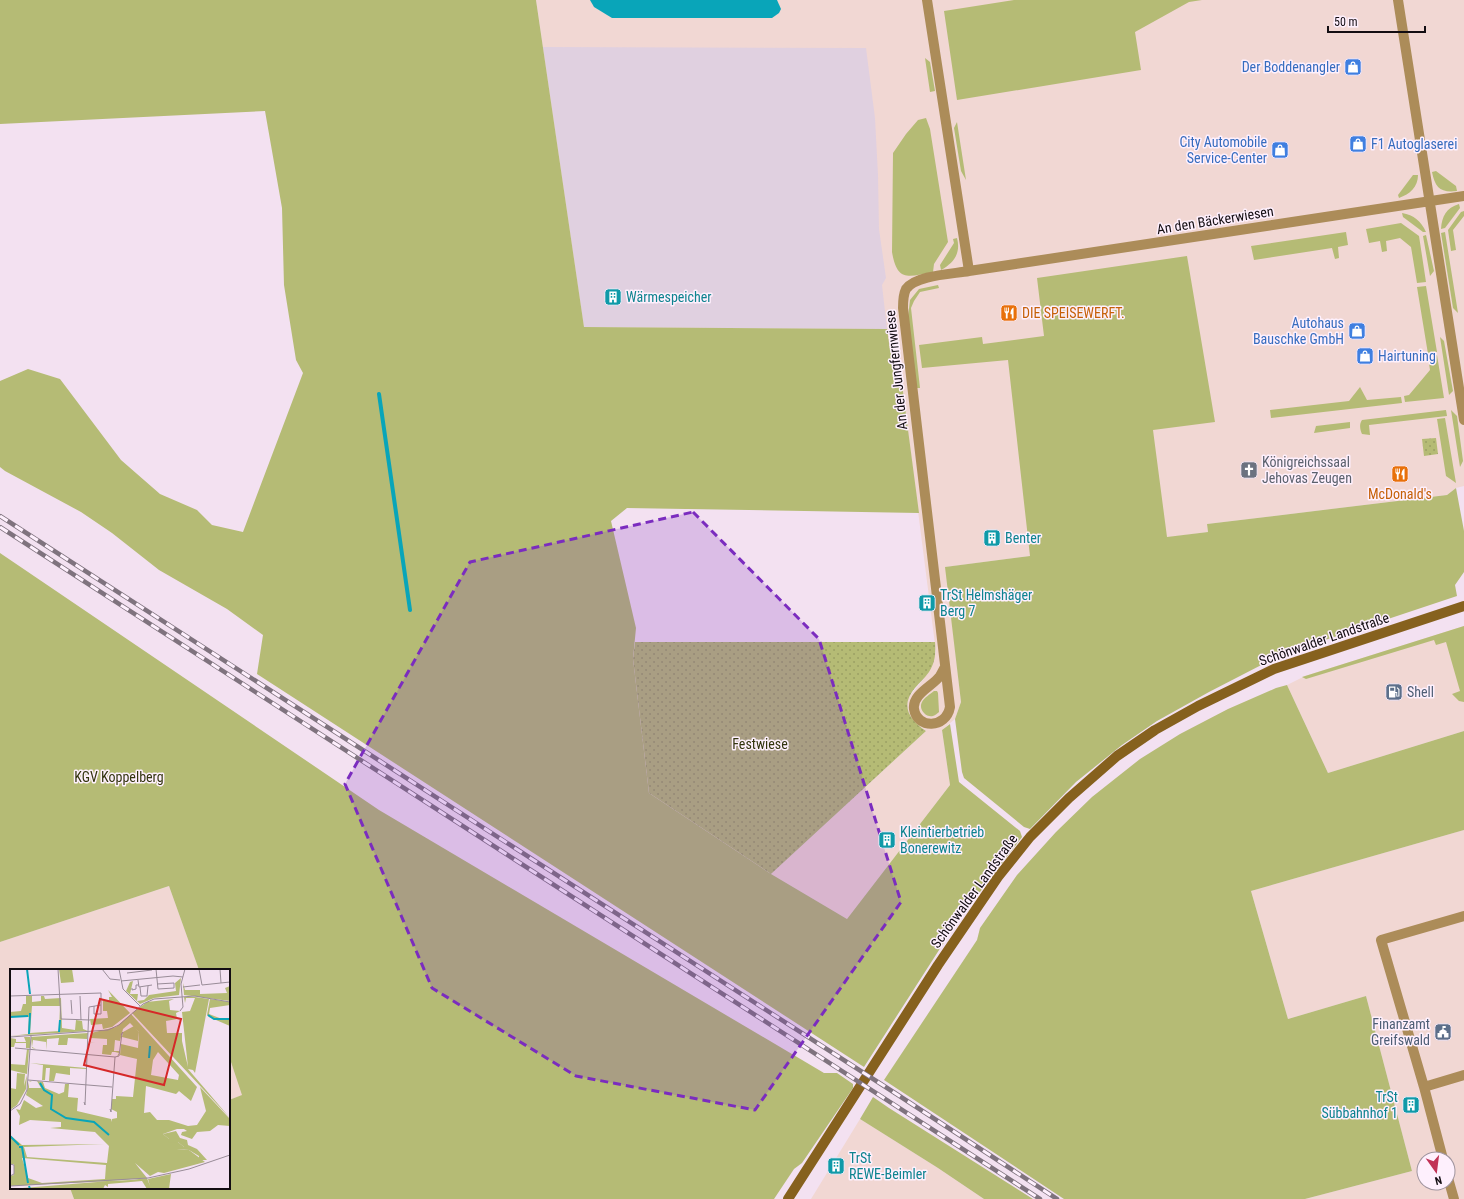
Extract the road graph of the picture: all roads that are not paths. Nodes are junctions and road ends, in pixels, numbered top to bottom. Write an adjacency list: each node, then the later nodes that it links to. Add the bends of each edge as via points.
1 (927, 0): 5 (street)
2 (1398, 0): 4 (street)
3 (1464, 196): 4 (street, An den Bäckerwiesen)
4 (1430, 202): 5 (street, An den Bäckerwiesen); 6 (street)
5 (969, 271): 8 (street, An der Jungfernwiese, via 920,280 905,290 903,299)
6 (1464, 420)
7 (1464, 606): 13 (main road, Schönwalder Landstraße, via 1274,668 1155,730 1117,756 1069,798 1030,837 998,877 938,965)
8 (945, 667): 8 (street, An der Jungfernwiese, via 950,707 948,714 939,723 924,723 914,710 914,702 940,676)
9 (1464, 916): 11 (street, via 1381,940)
10 (1464, 1075): 11 (street)
11 (1424, 1087): 12 (street)
12 (1441, 1151)
13 (788, 1199)

